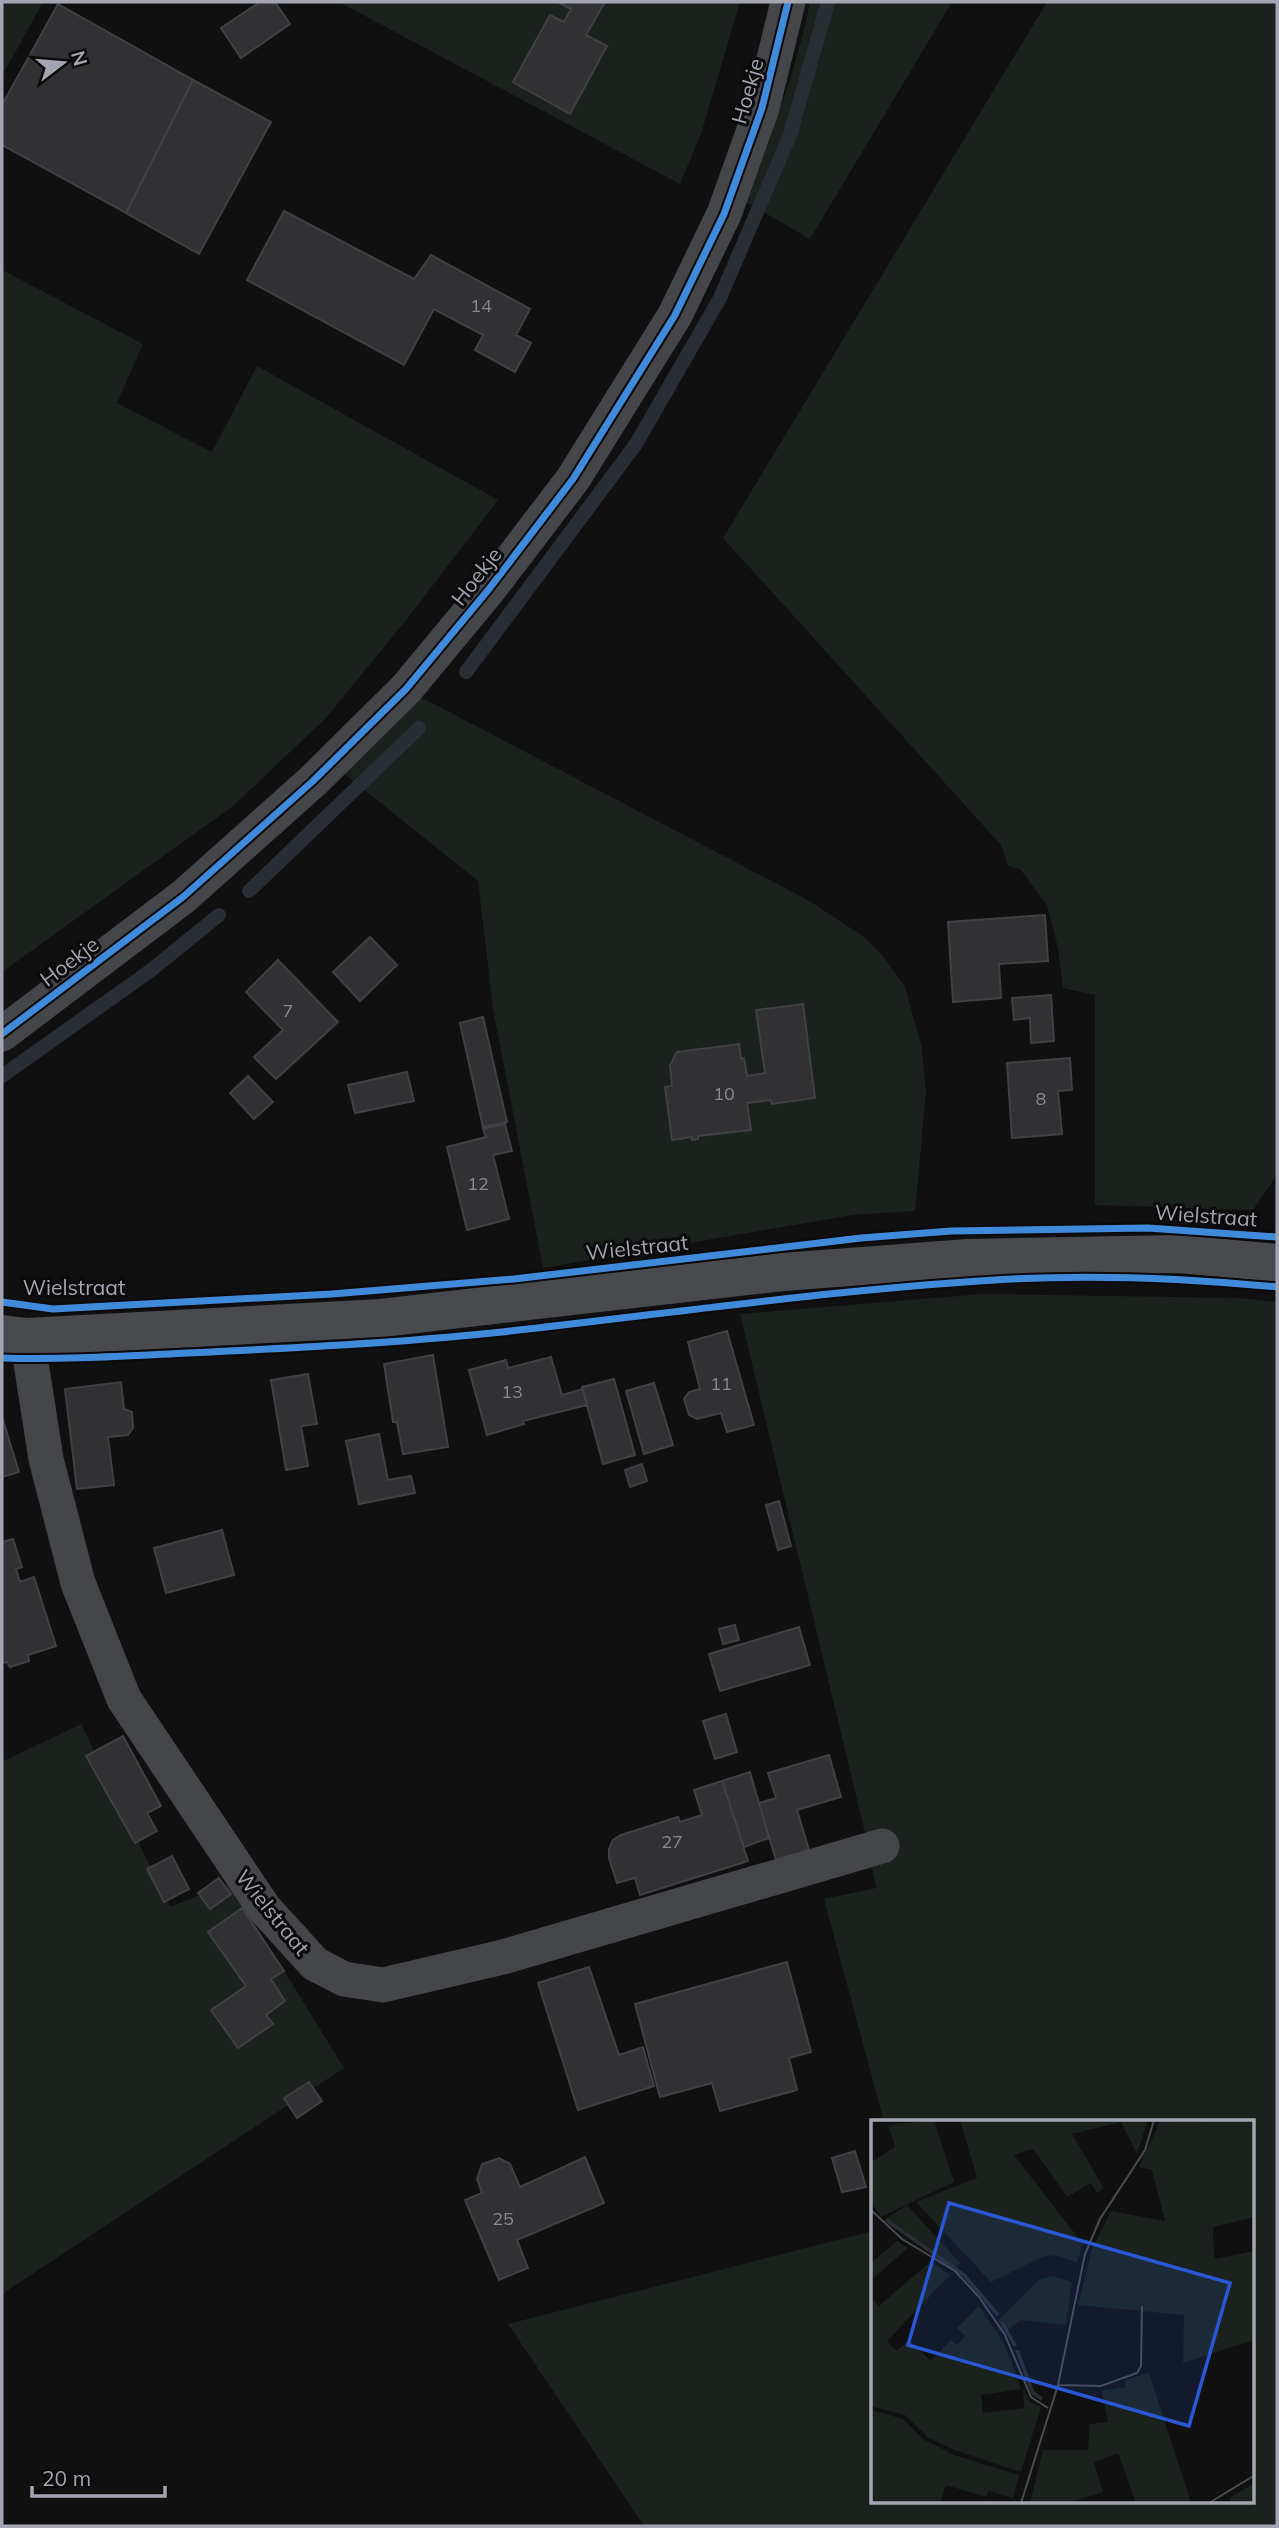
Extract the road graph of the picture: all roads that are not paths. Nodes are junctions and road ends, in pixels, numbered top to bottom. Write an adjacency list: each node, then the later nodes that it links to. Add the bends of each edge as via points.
1 (788, 2): 2 (street, Hoekje, via 758,121 724,214 675,315 573,479 406,689 313,781 183,897)
2 (2, 1034)
3 (1277, 1263): 4 (street, Wielstraat, via 1179,1254 968,1258 783,1272 381,1318)
4 (15, 1335): 5 (street, Wielstraat, via 75,1571 124,1699 264,1908 315,1964 344,1979 383,1985 503,1957)
5 (882, 1846)

